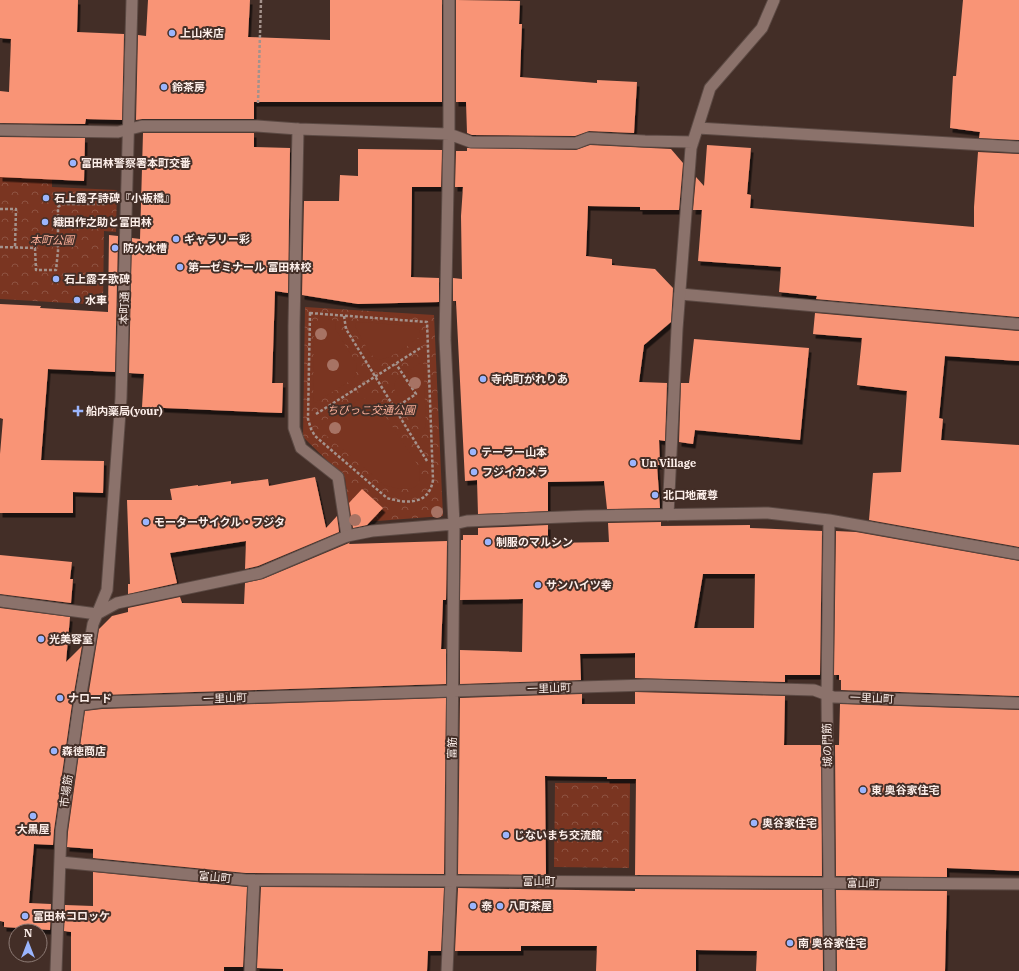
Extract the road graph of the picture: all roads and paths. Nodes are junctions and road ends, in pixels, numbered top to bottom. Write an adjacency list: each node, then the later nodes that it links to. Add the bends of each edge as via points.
1 (132, 0): 9 (street, 本町通)
2 (261, 0): 5 (path)
3 (449, 0): 10 (street, 富筋)
4 (774, 0): 6 (street, via 762,28 710,88)
5 (257, 126): 7 (street); 9 (street, via 142,126)
6 (698, 128): 11 (street); 12 (street)
7 (298, 129): 10 (street); 29 (street, via 294,428 301,448 338,477)
8 (0, 130): 9 (street)
9 (129, 130): 13 (street, 本町通)
10 (449, 134): 11 (street, via 471,142 576,143 589,138); 28 (street, 富筋, via 445,339)
11 (693, 142): 17 (street)
12 (1019, 147)
13 (127, 204): 16 (path, via 62,204 58,207 56,270 36,270 35,248); 32 (street, 本町通, via 122,398 107,590)
14 (0, 209): 16 (path, via 16,208)
15 (0, 247): 16 (path)
16 (15, 247)
17 (680, 294): 19 (street); 26 (street)
18 (344, 316): 20 (path, via 427,322); 22 (path, via 346,329); 24 (path, via 310,313)
19 (1019, 324)
20 (428, 343): 21 (path); 25 (path)
21 (396, 364): 22 (path); 23 (path, via 416,394)
22 (375, 377): 23 (path); 24 (path)
23 (395, 408): 25 (path)
24 (308, 419): 25 (path, via 315,436 387,498 417,501 424,498 432,486)
25 (433, 470)
26 (668, 515): 27 (street, via 768,513); 28 (street, via 467,521)
27 (829, 520): 30 (street); 34 (street, 城の門筋)
28 (454, 524): 29 (street, via 372,531); 33 (street, 富筋)
29 (346, 536): 32 (street, via 260,573 117,603)
30 (1019, 554)
31 (0, 601): 32 (street)
32 (97, 614): 36 (street, 市場筋)
33 (452, 691): 34 (street, 一里山町, via 647,685 814,690); 36 (street, 一里山町, via 101,702); 39 (street, 富筋)
34 (827, 695): 35 (street, 一里山町); 40 (street, 城の門筋)
35 (1019, 702)
36 (79, 705): 37 (street, 市場筋, via 60,831)
37 (60, 862): 38 (street, 富山町); 42 (street, 市場筋)
38 (254, 880): 39 (street, 富山町); 43 (street)
39 (451, 880): 40 (street, 富山町); 44 (street, 富筋)
40 (829, 882): 41 (street, 富山町); 45 (street, 城の門筋)
41 (1019, 884)
42 (56, 971)
43 (250, 971)
44 (447, 971)
45 (830, 971)

